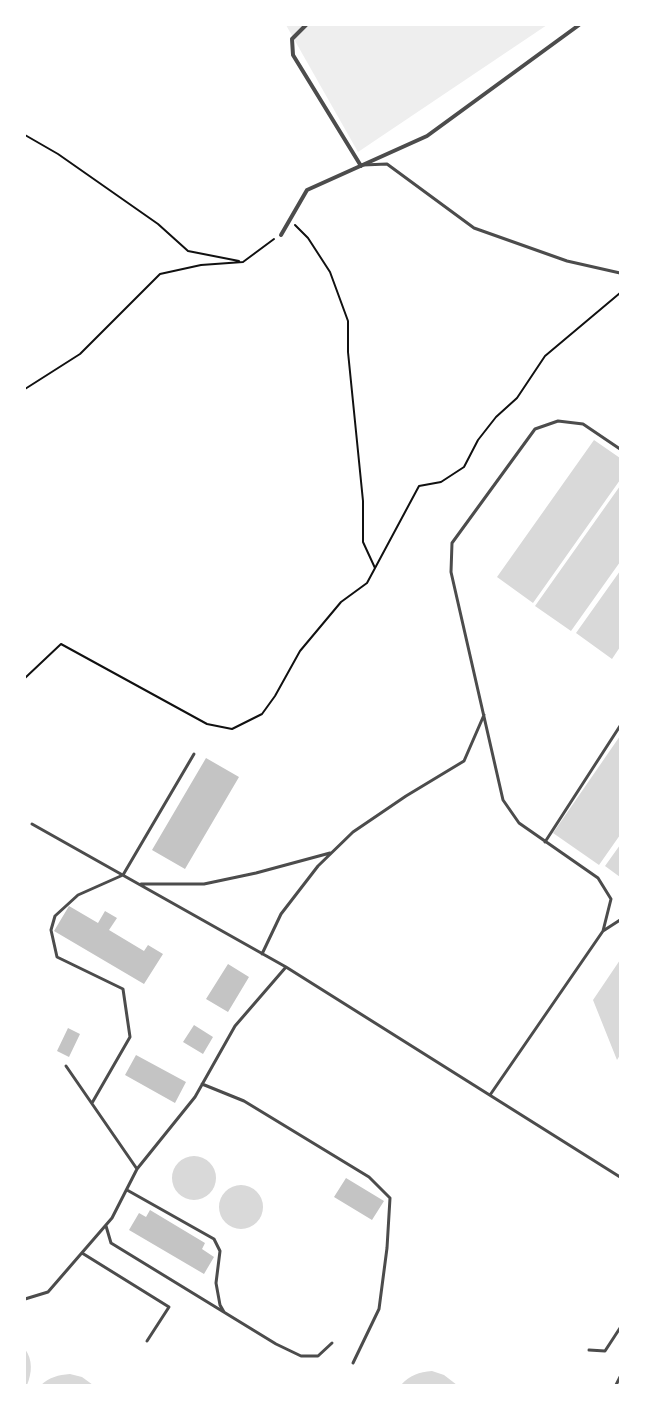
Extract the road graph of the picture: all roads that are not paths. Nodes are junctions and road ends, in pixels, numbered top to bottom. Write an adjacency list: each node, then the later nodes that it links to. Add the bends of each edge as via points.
1 (306, 25): 3 (street, via 292,39 293,55)
2 (579, 25): 3 (street, via 427,136)
3 (361, 166): 4 (street, via 307,190); 5 (lane, via 387,164 474,228 567,261)
4 (282, 235)
5 (620, 272)
6 (620, 449): 7 (lane, via 583,424 558,421 535,429 452,543 451,572)
7 (484, 715): 11 (lane, via 503,800 519,823); 12 (lane, via 464,761 359,828)
8 (620, 726): 11 (lane)
9 (194, 754): 13 (lane)
10 (32, 824): 13 (lane)
11 (545, 842): 16 (lane, via 598,878 611,899)
12 (331, 853): 14 (lane, via 204,884); 17 (lane, via 281,914)
13 (123, 875): 14 (lane); 22 (lane, via 78,895 55,916 51,930 57,957 123,989 130,1037)
14 (139, 884): 17 (lane)
15 (620, 920): 16 (lane)
16 (603, 931): 21 (lane)
17 (262, 954): 18 (lane)
18 (286, 967): 20 (lane, via 235,1026); 21 (lane)
19 (66, 1066): 22 (lane)
20 (202, 1084): 23 (lane, via 195,1097); 34 (lane, via 244,1101 369,1177 390,1198 379,1308)
21 (490, 1095): 24 (lane)
22 (92, 1103): 23 (lane)
23 (138, 1169): 25 (lane)
24 (620, 1177)
25 (127, 1190): 26 (lane); 29 (lane, via 214,1240 220,1251 216,1283)
26 (106, 1226): 27 (lane); 29 (lane, via 111,1243)
27 (82, 1253): 28 (lane, via 48,1292); 31 (lane, via 169,1307)
28 (25, 1299)
29 (224, 1312): 32 (lane, via 301,1356 318,1356)
30 (620, 1328): 33 (lane, via 605,1351)
31 (147, 1341)
32 (332, 1343)
33 (589, 1350)
34 (353, 1363)
35 (620, 1377): 36 (lane)
36 (616, 1385)

